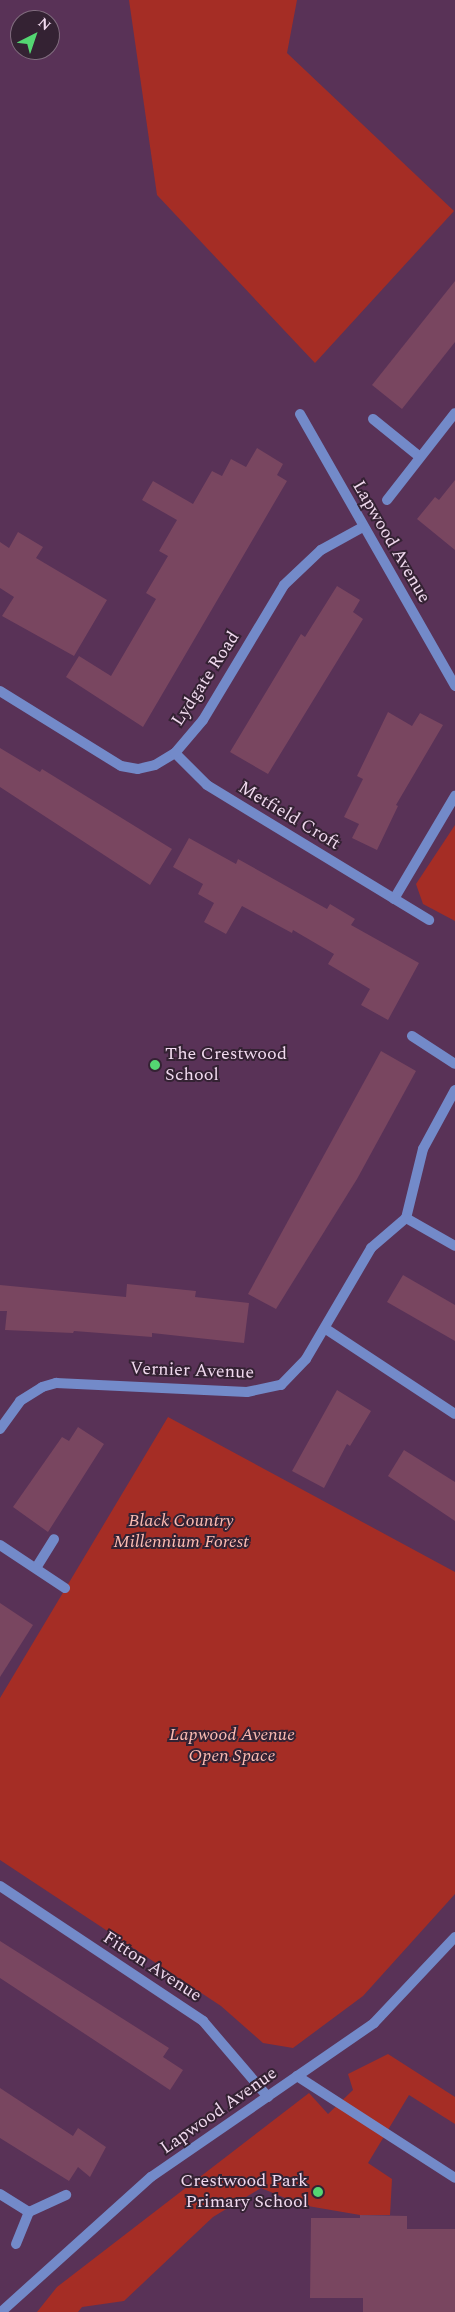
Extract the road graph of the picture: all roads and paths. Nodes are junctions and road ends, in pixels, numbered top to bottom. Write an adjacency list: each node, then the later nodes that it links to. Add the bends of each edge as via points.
1 (455, 413): 4 (street)
2 (300, 414): 6 (street, Lapwood Avenue)
3 (373, 420): 4 (street)
4 (420, 457): 5 (street)
5 (387, 500)
6 (363, 528): 7 (street, Lapwood Avenue); 9 (street, Lydgate Road, via 321,550 284,585 203,720)
7 (455, 686)
8 (0, 690): 9 (street, Lydgate Road, via 122,766 138,769 155,765)
9 (175, 753): 11 (street, Metfield Croft, via 206,785)
10 (455, 796): 11 (street)
11 (394, 899): 12 (street, Metfield Croft)
12 (429, 920)
13 (412, 1036): 14 (street)
14 (455, 1064)
15 (455, 1090): 16 (street, via 423,1150)
16 (406, 1218): 17 (street); 18 (street, Vernier Avenue, via 372,1248)
17 (455, 1246)
18 (326, 1329): 19 (street); 20 (street, Vernier Avenue, via 306,1359 282,1385 247,1392 56,1383 29,1394 12,1409)
19 (455, 1414)
20 (0, 1429)
21 (54, 1539): 23 (street)
22 (0, 1545): 23 (street)
23 (36, 1568): 24 (street)
24 (65, 1588)
25 (0, 1886): 28 (street, Fitton Avenue, via 203,2021)
26 (455, 1937): 27 (street, Lapwood Avenue, via 374,2023)
27 (297, 2076): 28 (street, Lapwood Avenue); 29 (street)
28 (268, 2097): 34 (street, Lapwood Avenue, via 151,2177)
29 (455, 2178)
30 (0, 2194): 32 (street)
31 (66, 2195): 32 (street)
32 (29, 2212): 33 (street)
33 (16, 2244)
34 (1, 2312)

